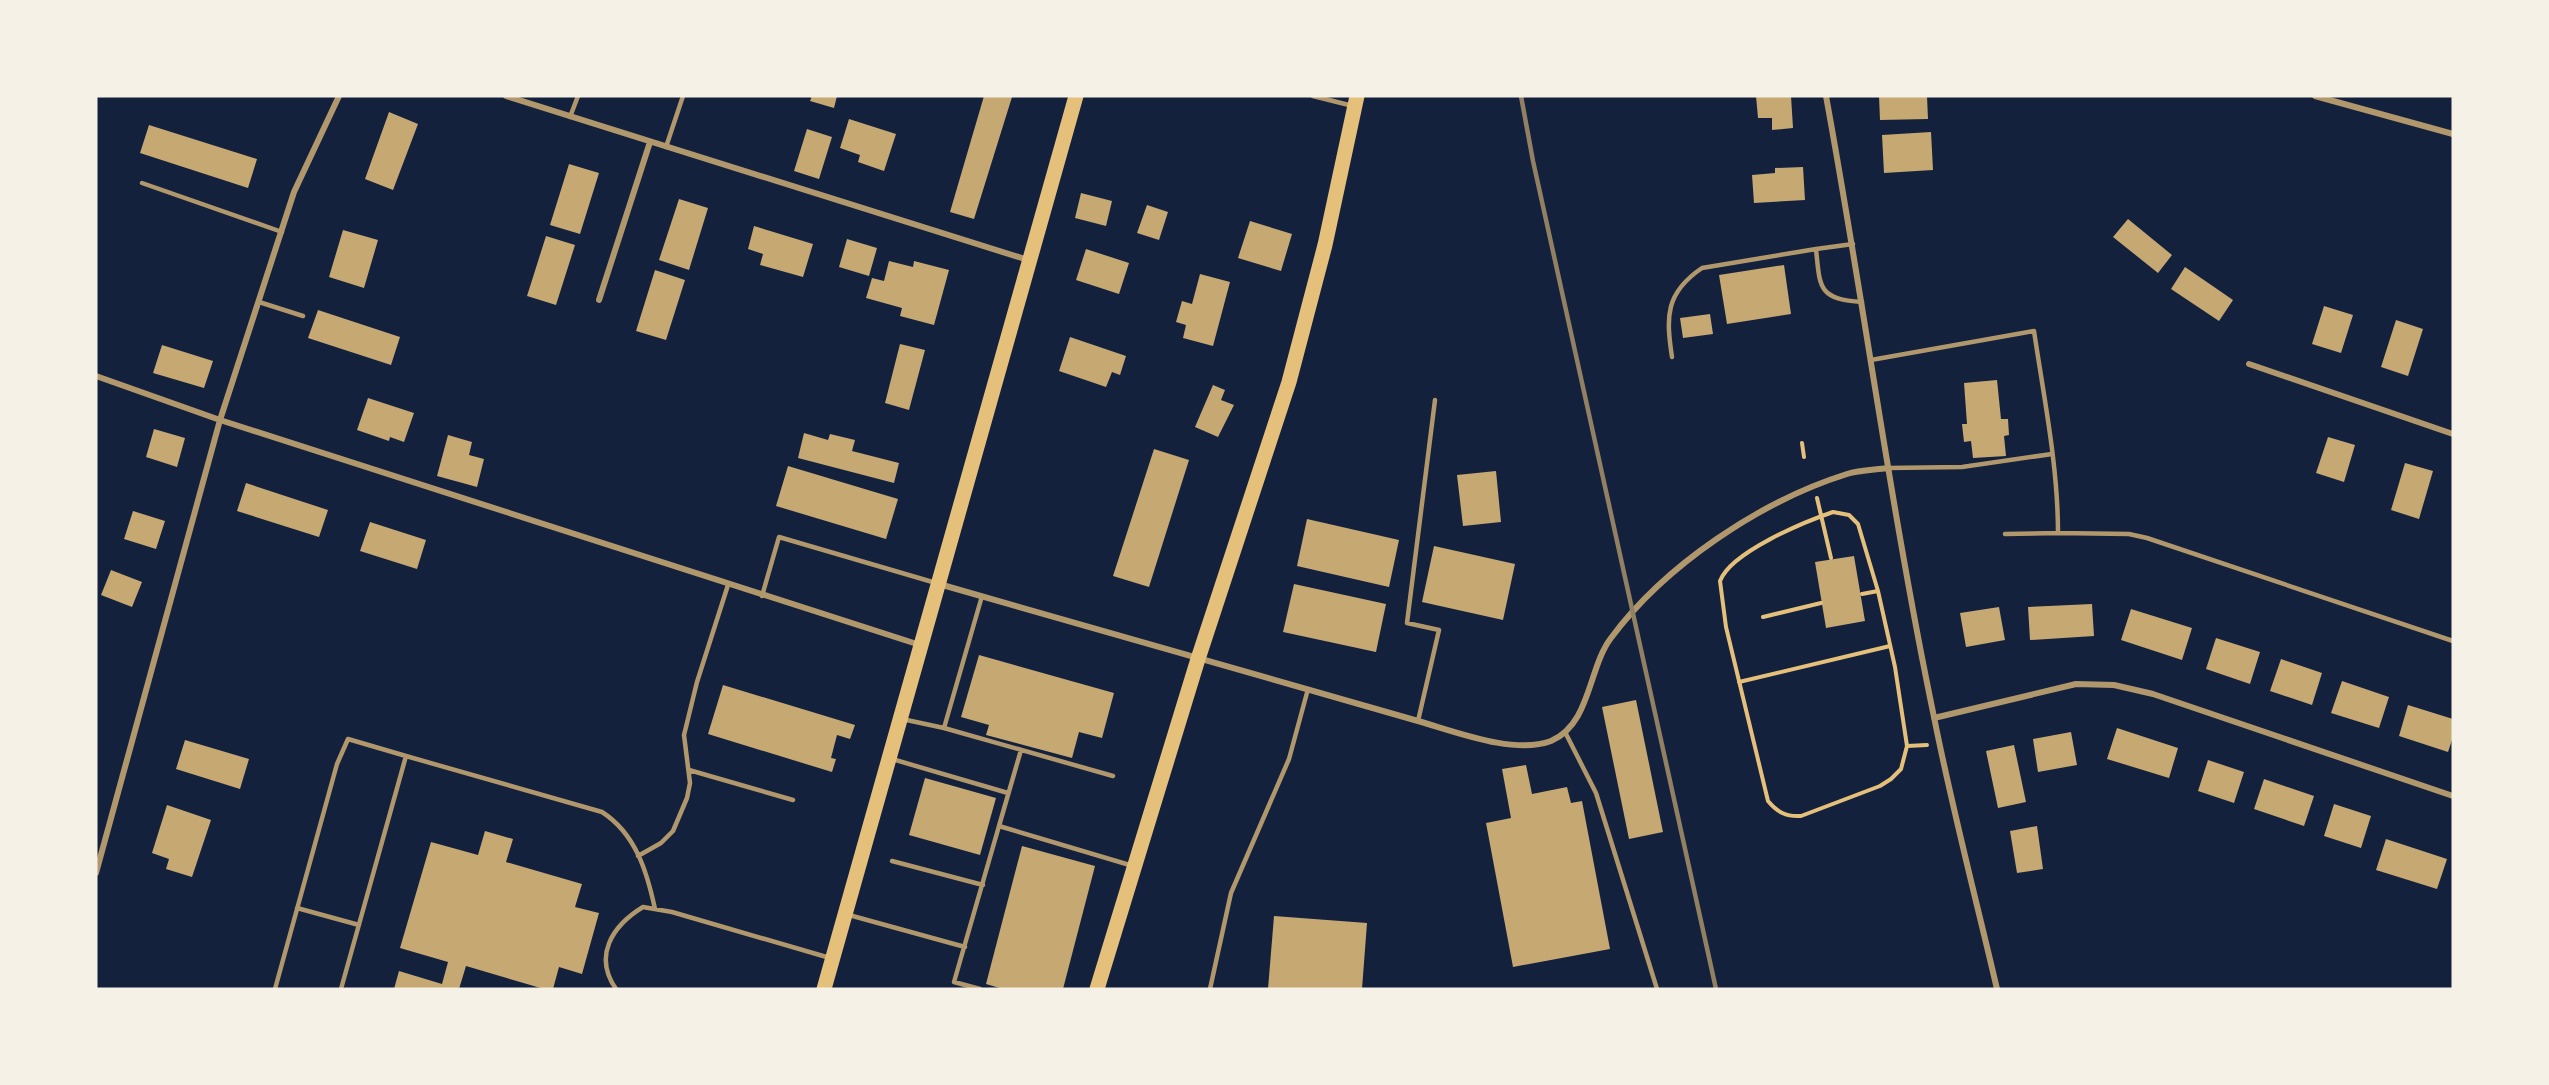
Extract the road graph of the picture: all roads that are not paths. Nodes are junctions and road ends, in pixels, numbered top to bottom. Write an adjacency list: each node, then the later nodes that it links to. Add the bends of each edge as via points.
1 (339, 96): 15 (street, via 294,192)
2 (506, 96): 10 (street)
3 (578, 96): 10 (lane)
4 (683, 96): 13 (lane)
5 (1076, 96): 18 (main road)
6 (1312, 96): 9 (lane)
7 (1826, 96): 16 (street)
8 (2315, 96): 11 (street)
9 (1356, 101): 40 (main road, via 1325,245 1289,382)
10 (570, 117): 12 (street)
11 (2453, 134)
12 (650, 142): 13 (street); 19 (street)
13 (666, 147): 18 (street)
14 (142, 183): 15 (lane)
15 (282, 232): 21 (street)
16 (1853, 244): 17 (lane); 20 (street)
17 (1816, 249): 20 (lane, via 1820,286 1830,297); 23 (lane, via 1702,268 1689,277 1670,304)
18 (1029, 260): 34 (main road)
19 (598, 300)
20 (1862, 302): 24 (street)
21 (259, 303): 22 (lane); 28 (street)
22 (303, 316)
23 (1672, 357)
24 (1870, 360): 30 (lane, via 2034,331); 31 (street)
25 (2249, 364): 29 (street)
26 (96, 376): 28 (street)
27 (1435, 400): 44 (lane, via 1407,623 1439,630)
28 (220, 420): 35 (street); 56 (street)
29 (2453, 434)
30 (2052, 454): 31 (lane, via 1962,467); 32 (lane)
31 (1888, 468): 43 (street); 46 (street, via 1849,474 1767,509 1678,569 1610,640 1581,708)
32 (2058, 533): 33 (lane); 38 (lane, via 2147,538)
33 (2005, 534)
34 (938, 583): 36 (lane, via 779,537); 37 (street); 39 (main road)
35 (728, 585): 36 (street); 50 (lane, via 684,735)
36 (762, 596): 39 (street)
37 (982, 596): 40 (street); 45 (lane)
38 (2453, 641)
39 (920, 645): 42 (main road)
40 (1198, 659): 41 (street); 59 (main road)
41 (1308, 689): 44 (street); 74 (lane, via 1289,759 1230,893)
42 (900, 718): 45 (lane); 49 (main road)
43 (1934, 718): 53 (street, via 2076,684 2114,684); 76 (street)
44 (1418, 721): 46 (street, via 1519,745 1549,742)
45 (944, 728): 47 (lane)
46 (1564, 732): 75 (lane, via 1596,793)
47 (1021, 750): 51 (lane); 52 (lane)
48 (406, 756): 57 (lane, via 602,812 624,829); 62 (lane, via 348,739 337,764); 65 (lane)
49 (889, 758): 52 (lane); 64 (main road)
50 (689, 770): 54 (lane); 57 (lane, via 687,798 673,831)
51 (1113, 776)
52 (1008, 793): 55 (lane)
53 (2453, 796)
54 (793, 800)
55 (999, 826): 59 (lane); 61 (lane)
56 (98, 856): 60 (street)
57 (638, 856): 63 (lane, via 648,874)
58 (892, 861): 61 (lane)
59 (1135, 867): 73 (main road)
60 (96, 873)
61 (983, 885): 66 (lane)
62 (297, 908): 65 (lane); 68 (lane)
63 (655, 909): 67 (lane); 70 (lane, via 643,907 618,926 611,937 605,968)
64 (845, 914): 66 (lane); 67 (main road)
65 (359, 925): 69 (lane)
66 (964, 947): 72 (lane, via 954,982)
67 (833, 958): 71 (main road)
68 (275, 989)
69 (341, 989)
70 (616, 989)
71 (825, 989)
72 (980, 989)
73 (1097, 989)
74 (1210, 989)
75 (1656, 989)
76 (1997, 989)

